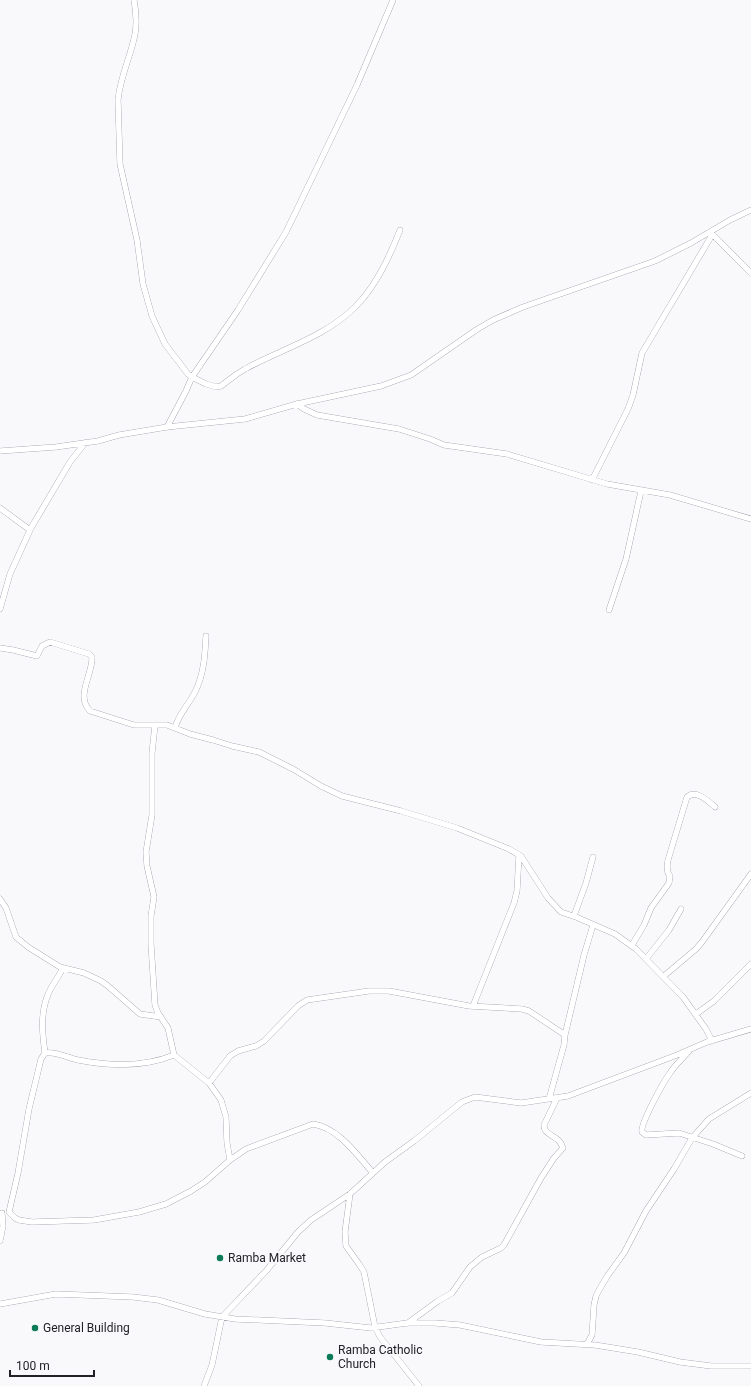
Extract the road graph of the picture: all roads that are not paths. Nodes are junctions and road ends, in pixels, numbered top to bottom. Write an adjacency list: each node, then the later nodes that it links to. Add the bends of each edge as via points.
1 (134, 0): 7 (street, via 135,36 118,100 120,164 137,240 143,284 156,328 165,344)
2 (393, 0): 7 (street, via 357,85 286,232 238,310)
3 (751, 210): 5 (street)
4 (400, 230): 7 (street, via 366,295 334,323 236,374 221,386 213,386)
5 (710, 233): 6 (street); 8 (street, via 654,261 493,320 424,367 399,380); 12 (street, via 642,353 628,409)
6 (751, 273)
7 (192, 377): 9 (street)
8 (297, 404): 9 (street, via 244,419); 12 (street, via 317,415 399,428 444,445 507,454)
9 (167, 427): 10 (street)
10 (85, 443): 11 (street); 16 (street, via 70,462)
11 (0, 451)
12 (592, 480): 13 (street)
13 (642, 491): 15 (street, via 670,495); 18 (street, via 626,560)
14 (0, 508): 16 (street)
15 (751, 519)
16 (30, 530): 17 (street, via 10,574)
17 (0, 609)
18 (609, 610)
19 (206, 636): 22 (street, via 204,663 196,692)
20 (0, 648): 21 (street, via 37,656 42,646 50,642 89,654 92,662 84,695 87,707 130,724)
21 (155, 724): 22 (street); 38 (street, via 152,815 146,856 154,901 151,944 155,1005)
22 (175, 728): 24 (street, via 263,753 342,796 457,828)
23 (716, 807): 31 (street, via 696,795 691,794 687,797 668,860 669,883 651,908)
24 (519, 855): 29 (street, via 554,906 564,914); 36 (street, via 514,903)
25 (593, 857): 29 (street)
26 (751, 874): 35 (street, via 702,942)
27 (0, 898): 34 (street, via 19,940)
28 (681, 909): 32 (street, via 669,930)
29 (573, 916): 30 (street)
30 (593, 925): 31 (street, via 615,934); 40 (street)
31 (632, 945): 32 (street)
32 (646, 959): 35 (street)
33 (751, 964): 37 (street, via 714,1001)
34 (63, 968): 38 (street, via 84,973 101,981 140,1014); 43 (street, via 50,990 44,1007 42,1028)
35 (664, 976): 37 (street)
36 (473, 1006): 40 (street, via 525,1009); 45 (street, via 390,991 369,991 307,1000 264,1041 230,1056)
37 (696, 1014): 41 (street)
38 (161, 1017): 44 (street, via 168,1028)
39 (751, 1029): 41 (street)
40 (566, 1035): 48 (street)
41 (712, 1041): 42 (street)
42 (691, 1050): 47 (street, via 576,1094); 49 (street, via 670,1073 644,1122 644,1127 652,1135 679,1133)
43 (45, 1053): 44 (street, via 92,1062 121,1064 153,1062); 55 (street, via 41,1058 29,1109 18,1173 8,1210)
44 (174, 1055): 45 (street)
45 (209, 1083): 51 (street, via 219,1095 225,1111)
46 (751, 1093): 49 (street, via 709,1119)
47 (557, 1098): 48 (street); 59 (street, via 544,1128 546,1133 557,1138 563,1148 541,1178 504,1244 470,1267 446,1298)
48 (550, 1099): 52 (street, via 521,1103 483,1098 468,1099)
49 (692, 1138): 50 (street); 61 (street, via 646,1211 624,1253 599,1290 594,1306 592,1335)
50 (742, 1156)
51 (230, 1160): 52 (street, via 246,1149 314,1124 340,1137); 55 (street, via 191,1191 166,1204 145,1210 70,1222 26,1222)
52 (372, 1173): 53 (street)
53 (350, 1194): 58 (street, via 304,1226); 60 (street, via 345,1243 364,1272)
54 (1, 1213): 55 (street); 56 (street, via 3,1226)
55 (10, 1214)
56 (0, 1241)
57 (0, 1304): 58 (street, via 56,1294 72,1294 158,1300)
58 (222, 1317): 60 (street); 63 (street, via 212,1365)
59 (408, 1323): 60 (street); 61 (street, via 460,1325 541,1342)
60 (375, 1327): 64 (street)
61 (587, 1344): 62 (street, via 680,1362 711,1366)
62 (751, 1366)
63 (204, 1386)
64 (419, 1386)

